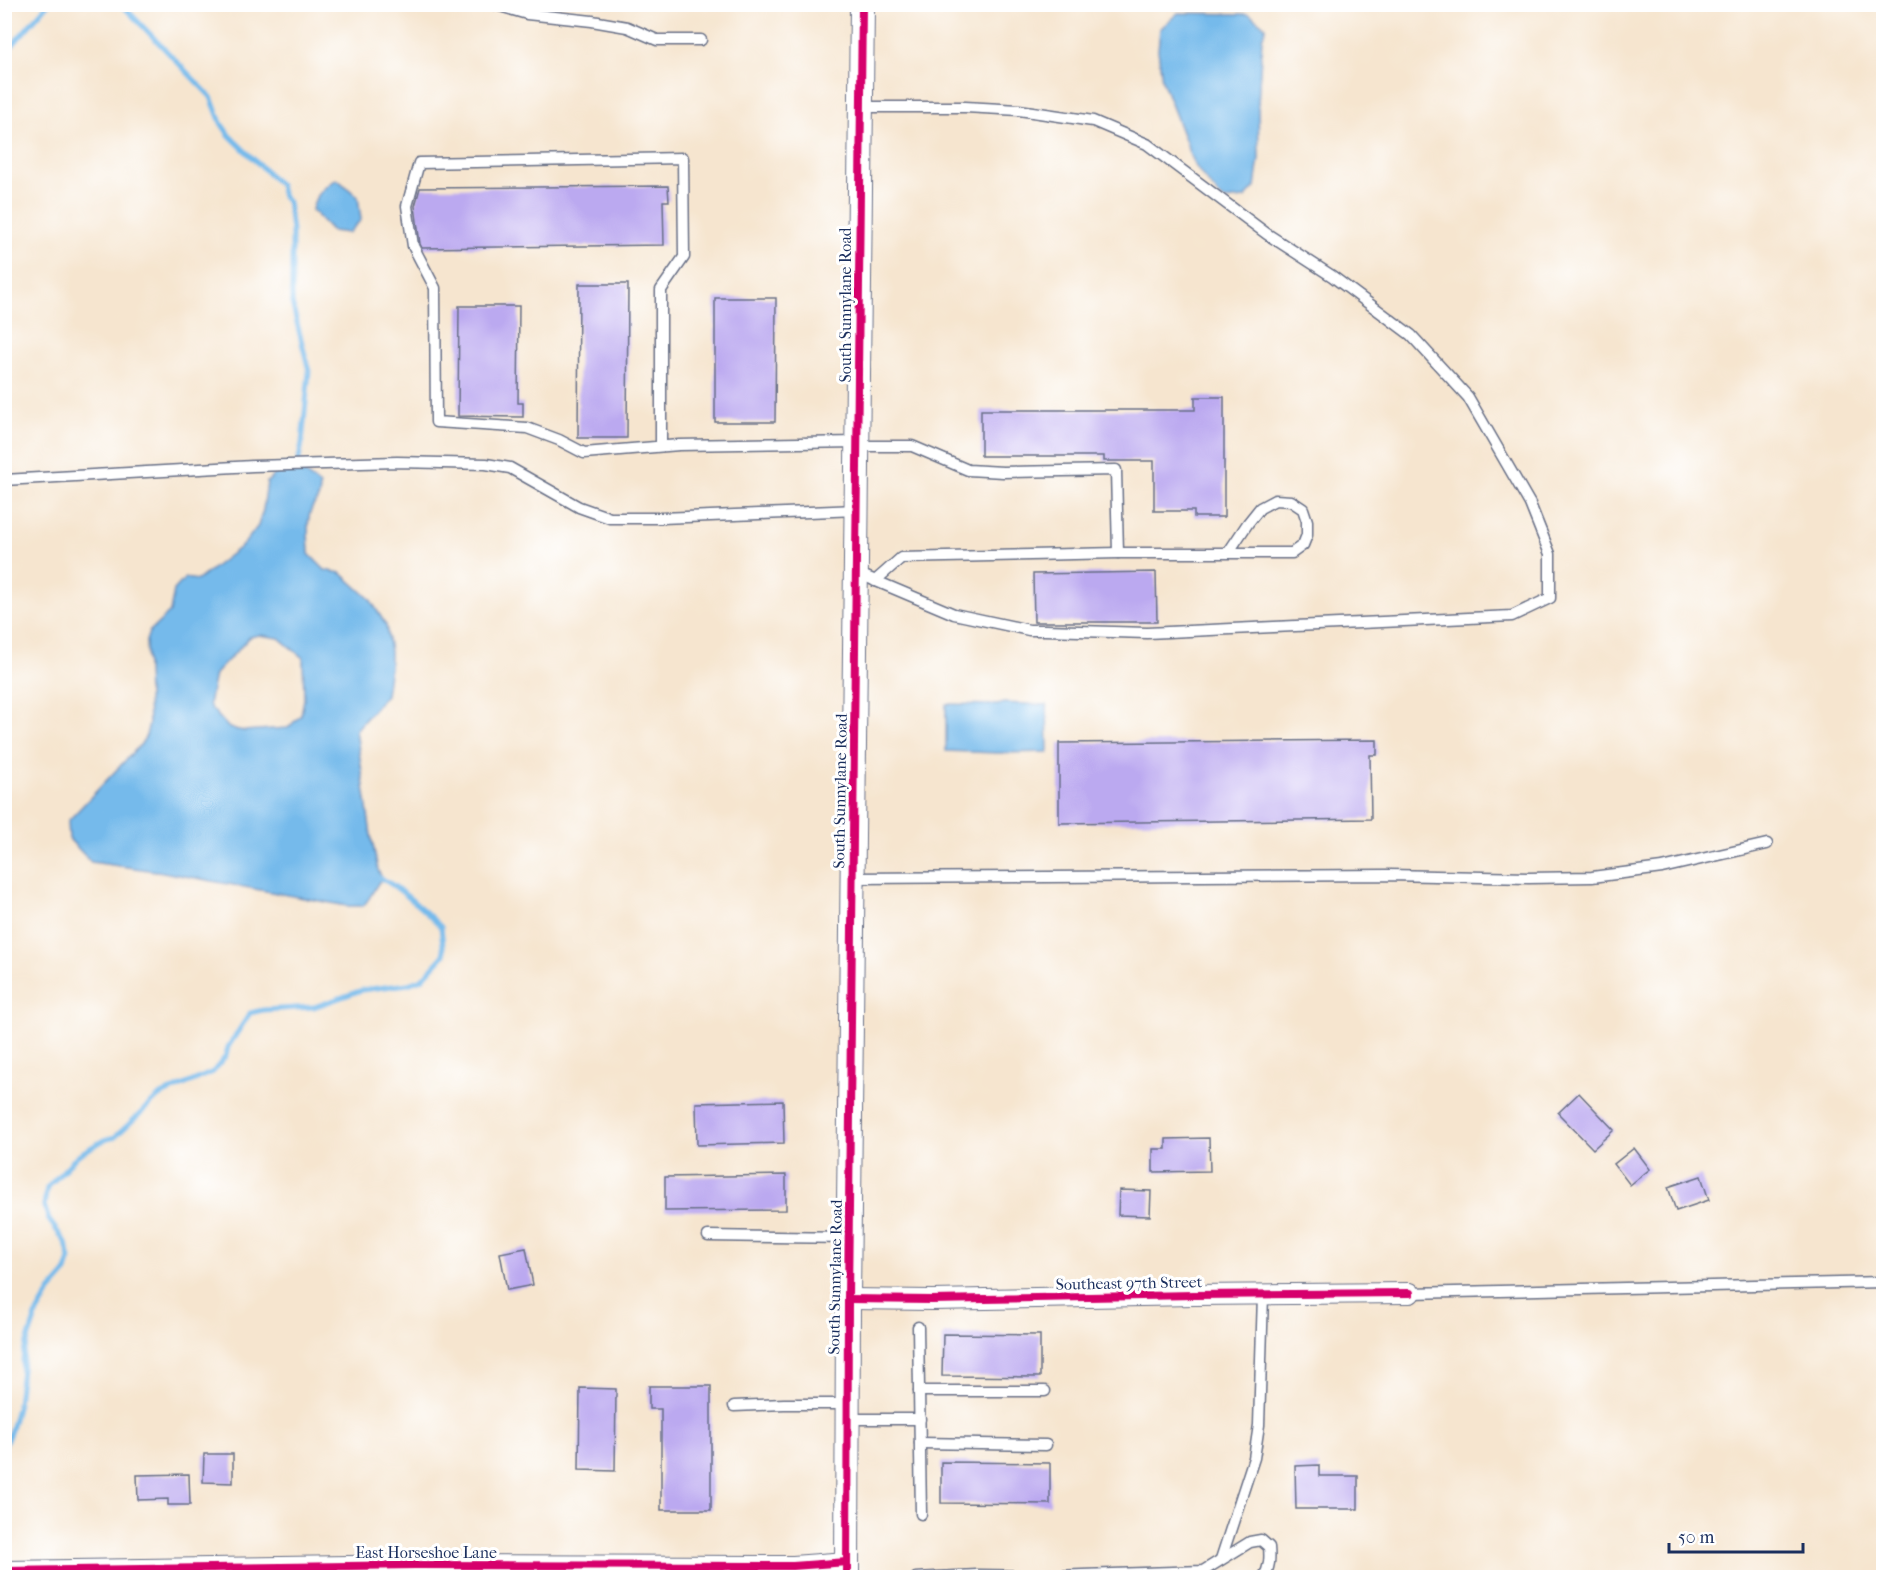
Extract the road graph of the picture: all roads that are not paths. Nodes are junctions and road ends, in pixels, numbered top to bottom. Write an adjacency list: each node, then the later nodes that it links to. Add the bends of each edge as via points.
1 (493, 4): 3 (lane, via 527,14 627,27 657,40)
2 (862, 4): 4 (street, South Sunnylane Road)
3 (701, 40)
4 (860, 107): 5 (street, South Sunnylane Road); 11 (lane, via 1018,110 1093,121 1147,144 1410,335 1468,397 1530,504 1550,554 1550,598 1512,616 1148,633 1029,630 954,614)
5 (858, 444): 6 (lane); 8 (street, South Sunnylane Road); 9 (lane, via 912,446 968,470 1116,470)
6 (661, 446): 6 (lane, via 584,453 527,428 436,422 435,288 413,246 406,206 419,164 683,158 684,257 661,290)
7 (4, 480): 8 (lane, via 253,466 486,464 510,468 579,507 610,518)
8 (857, 510): 11 (street, South Sunnylane Road)
9 (1118, 553): 10 (lane); 11 (lane, via 901,558)
10 (1228, 553): 10 (lane, via 1292,553 1303,545 1307,535 1303,509 1291,501 1275,500 1260,508)
11 (866, 577): 13 (street, South Sunnylane Road)
12 (1767, 844): 13 (lane, via 1662,868 1592,877)
13 (853, 878): 15 (street, South Sunnylane Road)
14 (708, 1236): 15 (lane)
15 (849, 1238): 19 (street, South Sunnylane Road)
16 (1884, 1282): 17 (lane)
17 (1410, 1293): 18 (street, Southeast 97th Street)
18 (1263, 1295): 19 (street, Southeast 97th Street); 29 (lane, via 1259,1425 1254,1458)
19 (848, 1299): 24 (street, South Sunnylane Road)
20 (918, 1327): 21 (lane)
21 (920, 1391): 22 (lane); 25 (lane)
22 (1045, 1391)
23 (734, 1406): 24 (lane, via 784,1404)
24 (848, 1411): 25 (lane); 30 (street, South Sunnylane Road)
25 (920, 1419): 26 (lane)
26 (920, 1443): 27 (lane); 28 (lane)
27 (1046, 1445)
28 (921, 1514)
29 (1221, 1559): 33 (lane, via 1203,1571); 34 (lane, via 1261,1540 1269,1547 1270,1560)
30 (847, 1570): 32 (street, East Horseshoe Lane, via 793,1566)
31 (4, 1571): 32 (street, East Horseshoe Lane, via 415,1565)
32 (558, 1571)
33 (916, 1578)
34 (1263, 1578)

